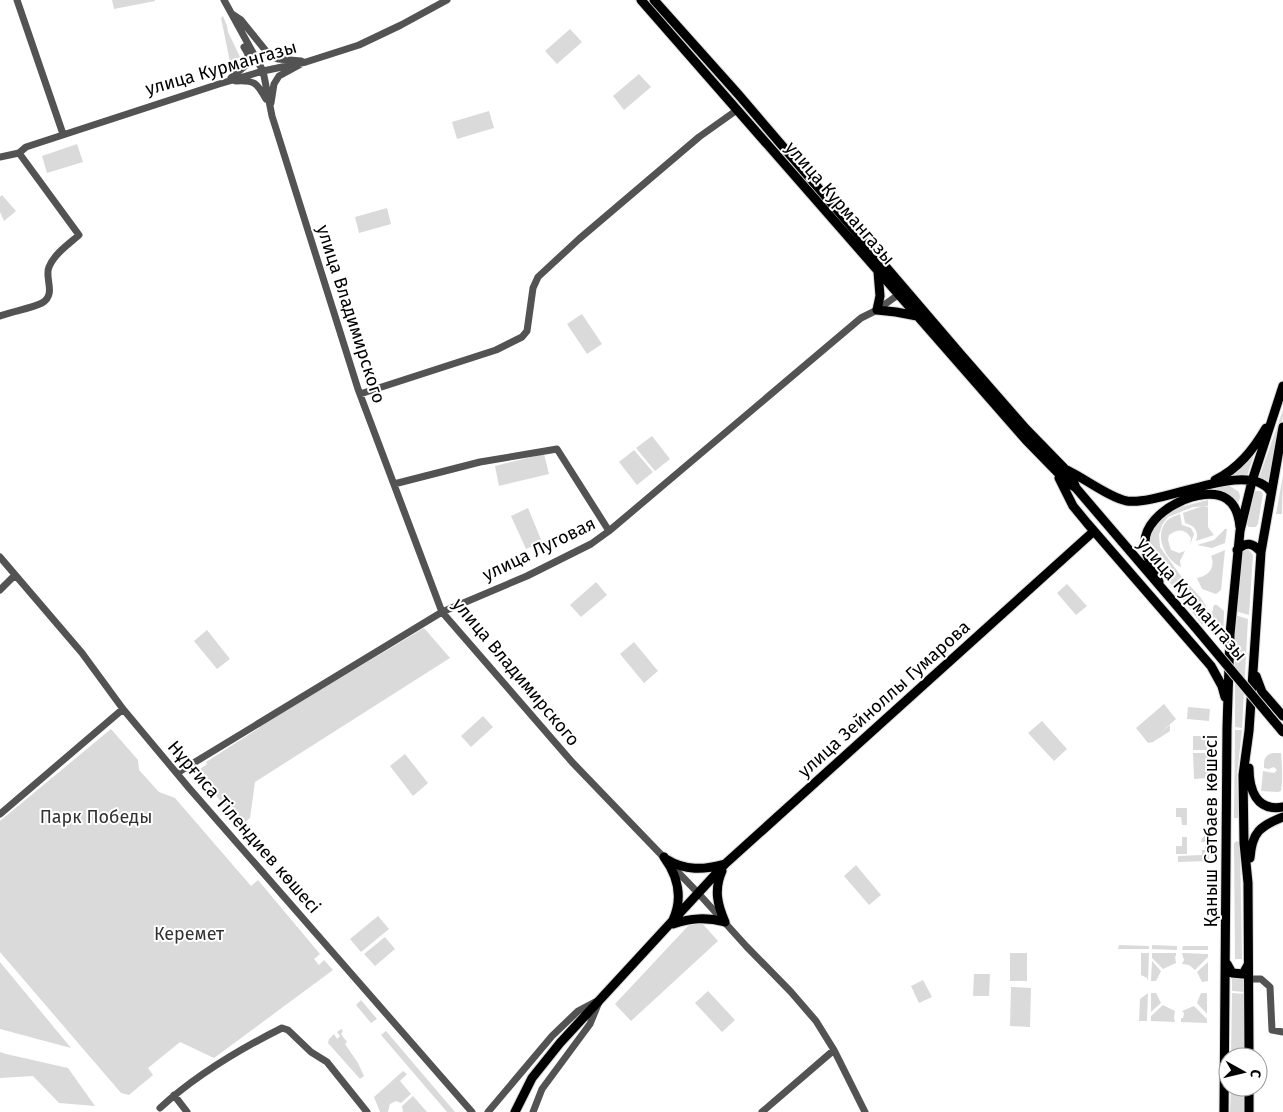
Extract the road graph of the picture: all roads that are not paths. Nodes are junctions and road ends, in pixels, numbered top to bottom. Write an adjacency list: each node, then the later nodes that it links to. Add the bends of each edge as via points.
1 (17, 0): 12 (street)
2 (224, 0): 6 (street, улица Владимирского)
3 (447, 0): 7 (street, улица Курмангазы, via 359,45)
4 (641, 0): 11 (main road, улица Курмангазы)
5 (654, 0): 16 (main road, улица Курмангазы)
6 (231, 14): 7 (street, via 241,20 270,56); 8 (street, улица Владимирского); 9 (street, via 248,54 247,64)
7 (306, 62): 8 (street, улица Курмангазы); 10 (street, via 279,76)
8 (262, 71): 9 (street, улица Курмангазы); 10 (street, улица Владимирского)
9 (226, 82): 10 (street, via 251,81 259,86); 12 (street, улица Курмангазы)
10 (270, 106): 23 (street, улица Владимирского)
11 (737, 110): 15 (main road, улица Курмангазы); 23 (street, via 694,141 538,277 533,288 527,331 522,337 496,350)
12 (63, 134): 13 (street, улица Курмангазы, via 26,146)
13 (19, 152): 14 (street, улица Курмангазы); 19 (street, via 79,235 48,268 48,297 42,303)
14 (0, 157)
15 (878, 272): 17 (main road, улица Курмангазы); 18 (main road, via 880,296)
16 (906, 289): 17 (street, улица Луговая); 21 (main road, улица Курмангазы)
17 (898, 295): 18 (street, улица Луговая); 20 (main road, улица Курмангазы)
18 (877, 310): 20 (main road); 31 (street, улица Луговая, via 861,318)
19 (0, 316)
20 (917, 316): 21 (main road, улица Курмангазы)
21 (944, 340): 26 (main road, улица Курмангазы)
22 (1283, 386): 24 (main road)
23 (360, 394): 28 (street, улица Владимирского)
24 (1274, 416): 27 (main road, Қаныш Сәтбаев көшесі); 29 (main road, via 1244,459 1226,475)
25 (1283, 427): 30 (main road, Қаныш Сәтбаев көшесі)
26 (1061, 470): 29 (main road, via 1126,501 1152,500); 32 (main road, via 1073,506); 39 (main road, улица Курмангазы, via 1072,478 1076,488)
27 (1252, 481): 29 (main road); 30 (main road, via 1267,485); 33 (main road, Қаныш Сәтбаев көшесі)
28 (394, 484): 31 (street, via 480,462 558,449); 40 (street, улица Владимирского)
29 (1208, 484)
30 (1270, 491): 35 (main road, Қаныш Сәтбаев көшесі)
31 (609, 531): 40 (street, улица Луговая, via 591,544 527,576)
32 (1094, 531): 43 (main road, via 1210,666 1222,686); 54 (main road, улица Зейноллы Гумарова)
33 (1240, 531): 34 (main road, Қаныш Сәтбаев көшесі); 39 (main road, via 1234,506 1218,495 1201,495 1161,512 1149,527 1145,541)
34 (1237, 550): 35 (main road, via 1248,544); 43 (main road, Қаныш Сәтбаев көшесі)
35 (1261, 552): 41 (main road, Қаныш Сәтбаев көшесі)
36 (0, 557): 37 (street, Нұрғиса Тілендиев көшесі)
37 (16, 575): 38 (street); 42 (street, Нұрғиса Тілендиев көшесі)
38 (0, 590)
39 (1164, 592): 46 (main road, улица Курмангазы, bridge)
40 (442, 612): 47 (street, улица Луговая); 53 (street, улица Владимирского, via 572,762)
41 (1254, 665): 44 (main road, via 1262,692); 45 (main road, Қаныш Сәтбаев көшесі)
42 (123, 709): 47 (street, Нұрғиса Тілендиев көшесі); 49 (street)
43 (1228, 710): 51 (main road, Қаныш Сәтбаев көшесі)
44 (1283, 716)
45 (1249, 730): 48 (main road, via 1249,776 1253,795 1269,807); 52 (main road, Қаныш Сәтбаев көшесі, via 1242,792)
46 (1283, 732)
47 (177, 773): 71 (street, Нұрғиса Тілендиев көшесі)
48 (1283, 808)
49 (0, 814)
50 (1283, 817): 55 (main road, via 1257,832 1250,850)
51 (1227, 843): 52 (main road, via 1239,839); 59 (main road, Қаныш Сәтбаев көшесі)
52 (1244, 843): 55 (main road, Қаныш Сәтбаев көшесі)
53 (664, 857): 54 (main road, via 693,869); 56 (street, улица Владимирского); 58 (main road, via 676,879 678,892 677,909)
54 (725, 864): 56 (main road, улица Зейноллы Гумарова); 57 (main road, via 716,894)
55 (1248, 883): 60 (main road, Қаныш Сәтбаев көшесі)
56 (699, 894): 57 (street, улица Владимирского); 58 (main road, улица Зейноллы Гумарова)
57 (724, 922): 58 (main road, via 696,918); 65 (street, улица Владимирского, via 816,1021)
58 (670, 925): 62 (main road, улица Зейноллы Гумарова)
59 (1226, 962): 60 (main road, via 1229,970 1238,975 1243,974); 77 (main road, Қаныш Сәтбаев көшесі)
60 (1249, 962): 61 (main road, Қаныш Сәтбаев көшесі)
61 (1249, 979): 63 (street, via 1261,979 1270,987 1272,1030); 64 (main road, Қаныш Сәтбаев көшесі)
62 (600, 1000): 72 (street, via 578,1011 552,1036); 73 (main road, улица Зейноллы Гумарова, via 532,1078); 74 (street, via 590,1024 542,1089)
63 (1283, 1032)
64 (1249, 1047)
65 (834, 1050): 75 (street); 76 (street, улица Владимирского)
66 (174, 1095): 68 (street); 69 (street); 70 (street, via 256,1041 282,1028 327,1062)
67 (1249, 1097): 78 (main road)
68 (160, 1108)
69 (187, 1112)
70 (367, 1112)
71 (472, 1112)
72 (488, 1112)
73 (515, 1112)
74 (533, 1112)
75 (762, 1112)
76 (865, 1112)
77 (1224, 1112)
78 (1248, 1112)

